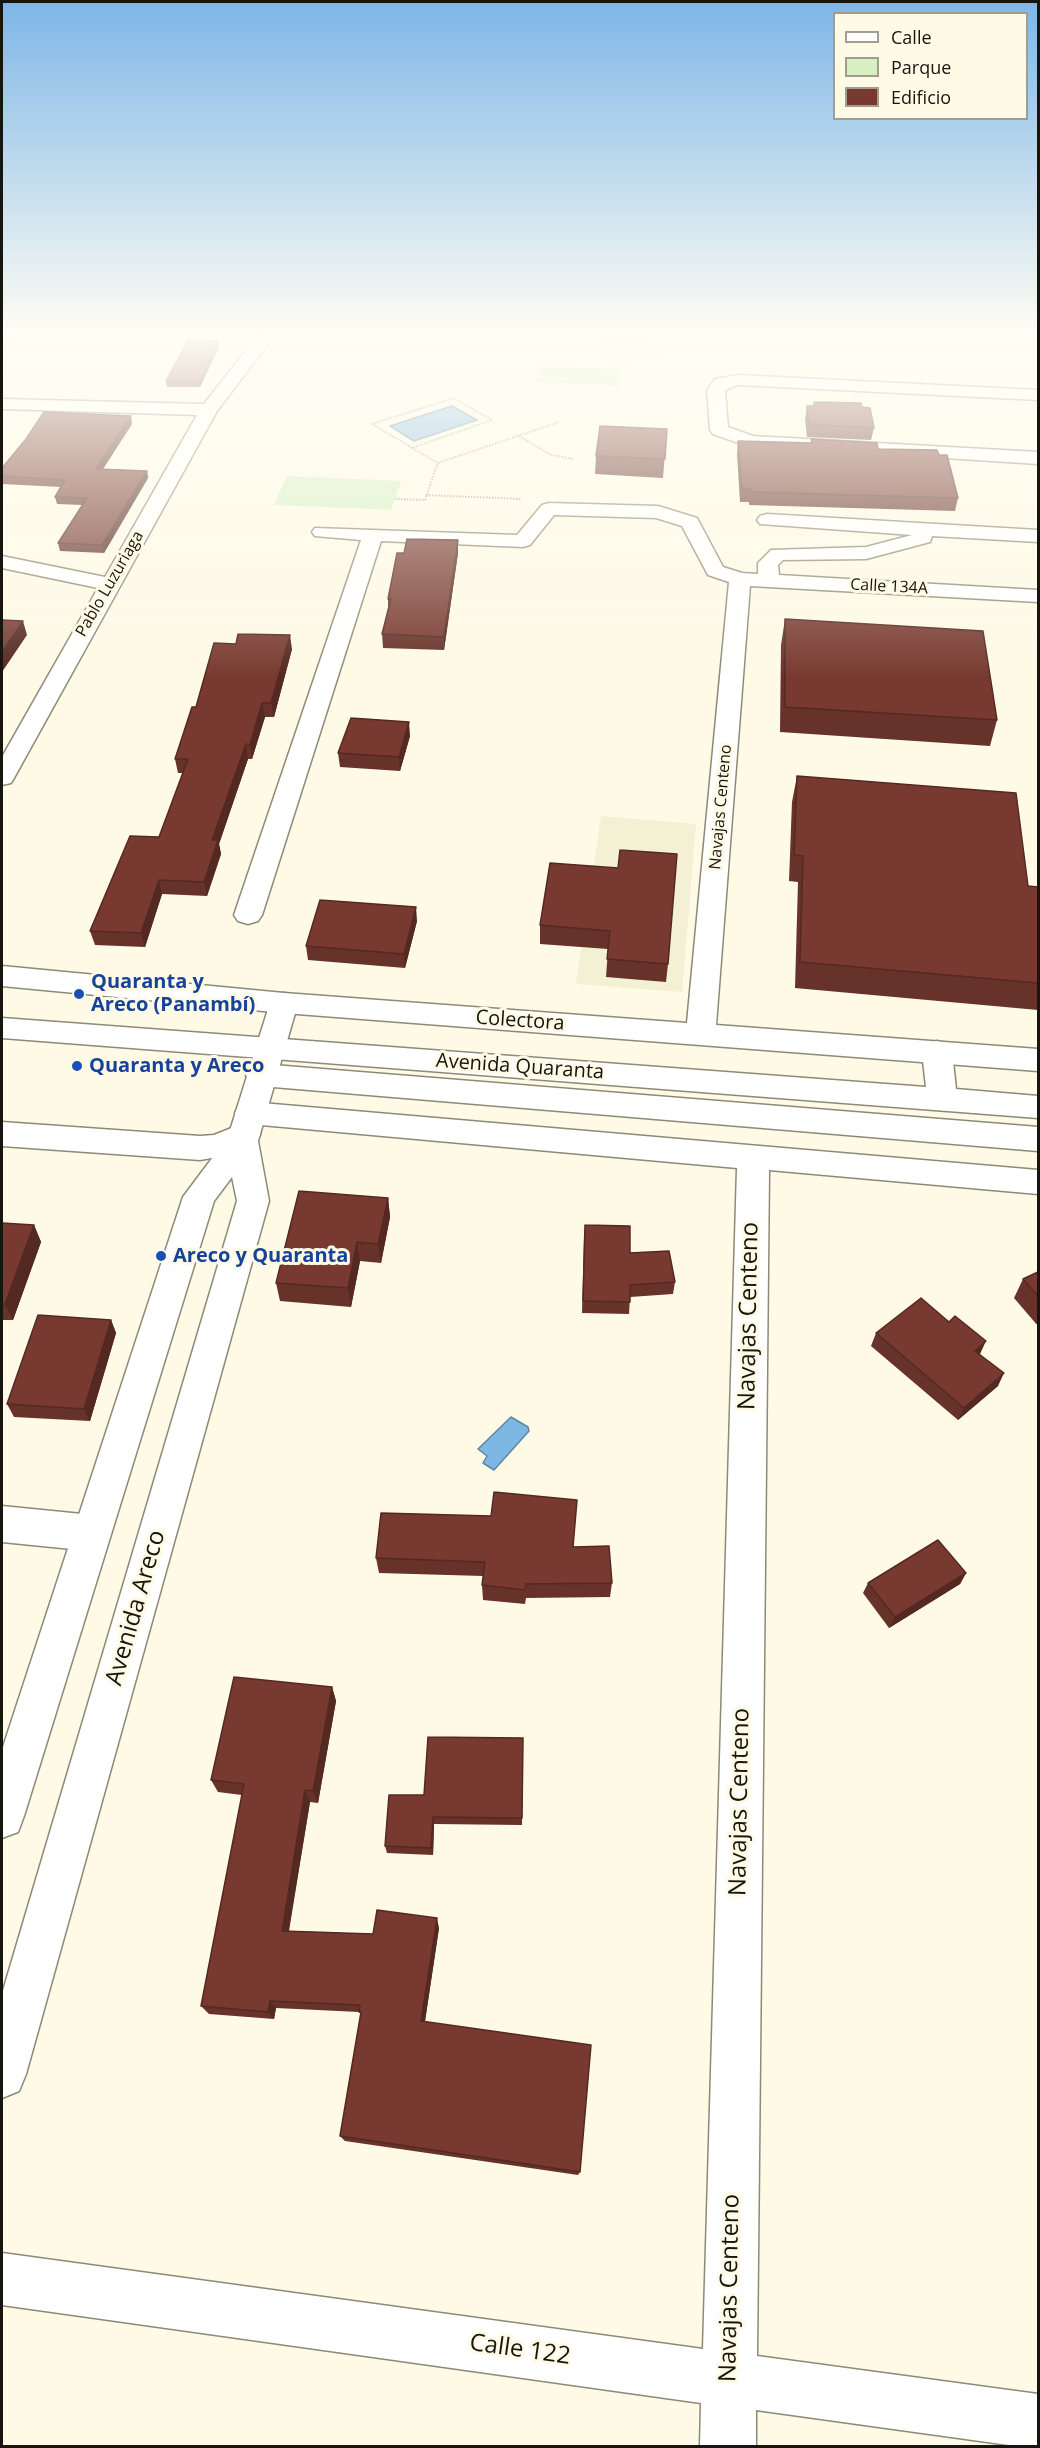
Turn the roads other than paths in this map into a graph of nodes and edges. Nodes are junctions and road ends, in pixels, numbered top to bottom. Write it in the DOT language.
graph roads {
  1 [pos="187,449"];
  2 [pos="883,449"];
  3 [pos="1038,459"];
  4 [pos="767,520"];
  5 [pos="322,532"];
  6 [pos="967,532"];
  7 [pos="373,535"];
  8 [pos="1038,537"];
  9 [pos="2,562"];
  10 [pos="740,579"];
  11 [pos="768,580"];
  12 [pos="110,584"];
  13 [pos="1038,596"];
  14 [pos="13,736"];
  15 [pos="2,778"];
  16 [pos="248,915"];
  17 [pos="2,976"];
  18 [pos="284,1003"];
  19 [pos="2,1028"];
  20 [pos="701,1035"];
  21 [pos="937,1052"];
  22 [pos="1038,1060"];
  23 [pos="266,1061"];
  24 [pos="942,1099"];
  25 [pos="1038,1107"];
  26 [pos="245,1130"];
  27 [pos="2,1134"];
  28 [pos="1038,1139"];
  29 [pos="753,1157"];
  30 [pos="1038,1182"];
  31 [pos="2,1524"];
  32 [pos="92,1533"];
  33 [pos="2,1816"];
  34 [pos="2,2074"];
  35 [pos="2,2279"];
  36 [pos="729,2379"];
  37 [pos="1038,2422"];
  38 [pos="728,2446"];
  1 -- 12 [label="main road, Pablo Luzuriaga"];
  2 -- 3 [label="main road"];
  4 -- 6 [label="main road"];
  5 -- 7 [label="main road"];
  6 -- 8 [label="main road"];
  6 -- 11 [label="main road"];
  7 -- 10 [label="main road"];
  7 -- 16 [label="main road"];
  9 -- 12 [label="main road"];
  10 -- 11 [label="main road, Calle 134A"];
  10 -- 20 [label="main road, Navajas Centeno"];
  11 -- 13 [label="main road, Calle 134A"];
  12 -- 14 [label="main road, Pablo Luzuriaga"];
  14 -- 15 [label="main road, Pablo Luzuriaga"];
  17 -- 18 [label="main road, Colectora"];
  18 -- 20 [label="main road, Colectora"];
  18 -- 23 [label="main road, Avenida Areco"];
  19 -- 23 [label="main road, Avenida Quaranta"];
  20 -- 21 [label="main road, Colectora"];
  21 -- 22 [label="main road, Colectora"];
  21 -- 24 [label="main road"];
  23 -- 24 [label="main road, Avenida Quaranta"];
  23 -- 26 [label="main road, Avenida Areco"];
  23 -- 28 [label="main road"];
  24 -- 25 [label="main road, Avenida Quaranta"];
  26 -- 27 [label="main road"];
  26 -- 29 [label="main road"];
  26 -- 32 [label="main road, Avenida Areco"];
  26 -- 34 [label="main road, Avenida Areco"];
  29 -- 30 [label="main road"];
  29 -- 36 [label="main road, Navajas Centeno"];
  31 -- 32 [label="main road"];
  32 -- 33 [label="main road, Avenida Areco"];
  35 -- 36 [label="main road, Calle 122"];
  36 -- 37 [label="main road, Calle 122"];
  36 -- 38 [label="main road, Navajas Centeno"];
}
